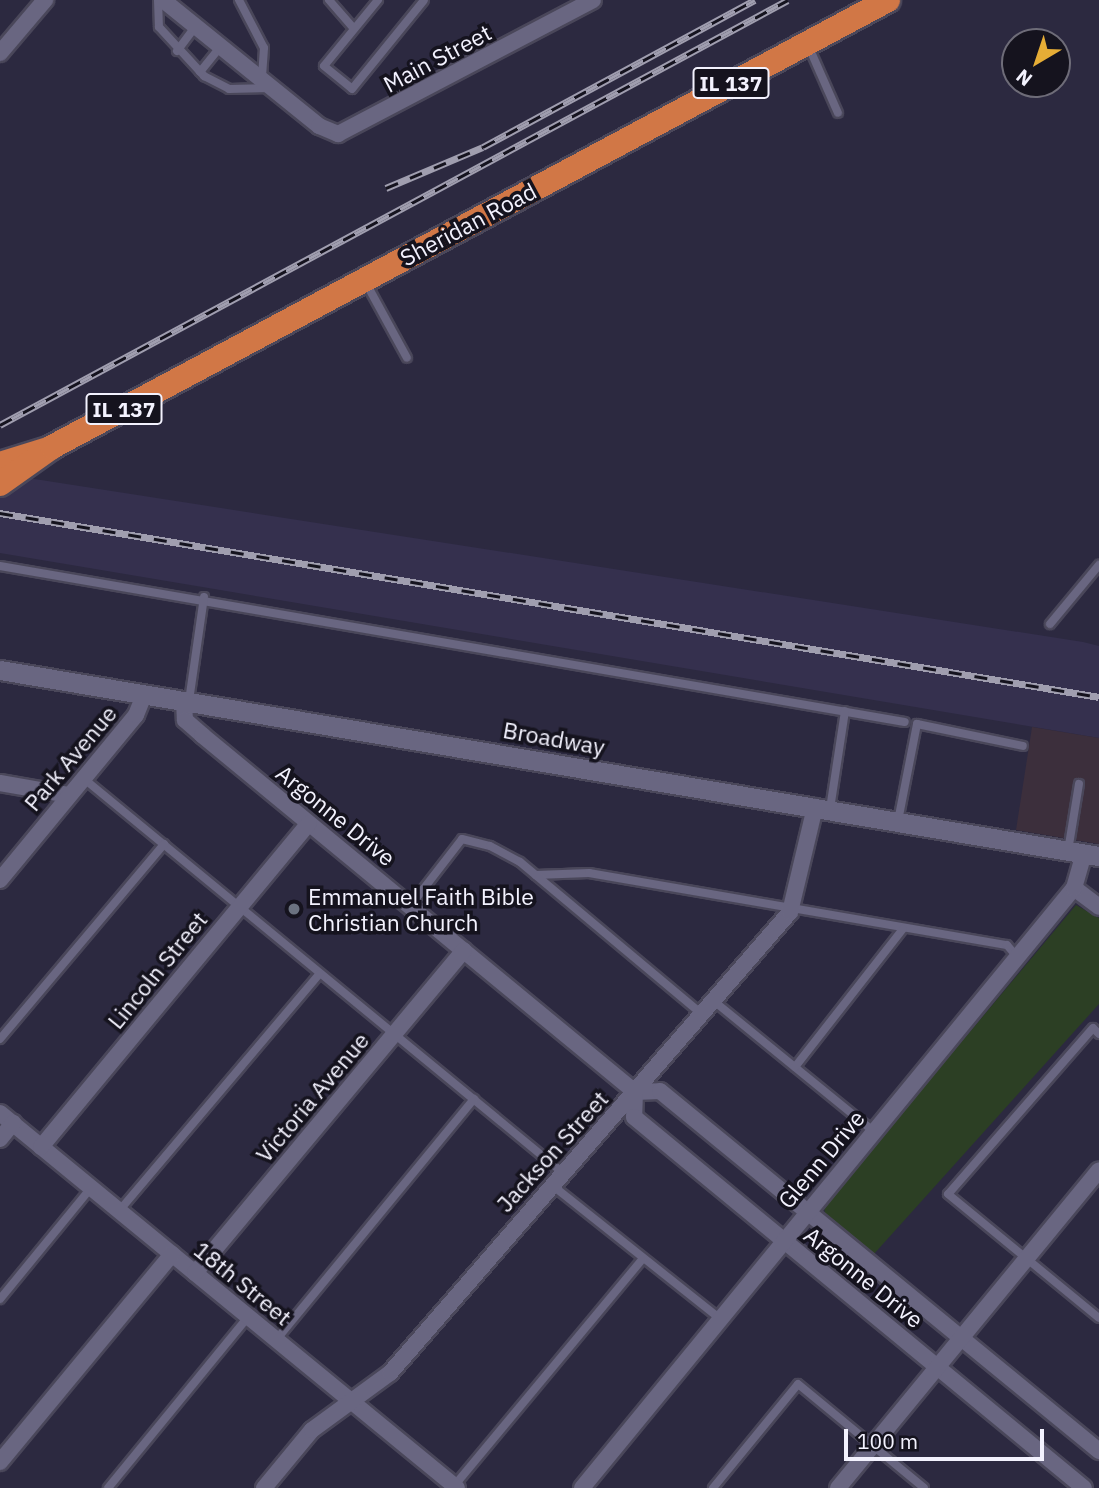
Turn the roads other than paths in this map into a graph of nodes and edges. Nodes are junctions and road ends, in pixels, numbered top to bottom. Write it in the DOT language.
graph roads {
  1 [pos="45,0"];
  2 [pos="161,0"];
  3 [pos="239,0"];
  4 [pos="329,0"];
  5 [pos="378,0"];
  6 [pos="424,0"];
  7 [pos="593,0"];
  8 [pos="890,1"];
  9 [pos="196,26"];
  10 [pos="354,29"];
  11 [pos="807,42"];
  12 [pos="221,46"];
  13 [pos="177,51"];
  14 [pos="0,53"];
  15 [pos="200,72"];
  16 [pos="267,84"];
  17 [pos="838,113"];
  18 [pos="365,280"];
  19 [pos="407,358"];
  20 [pos="52,447"];
  21 [pos="0,464"];
  22 [pos="0,484"];
  23 [pos="1099,565"];
  24 [pos="0,566"];
  25 [pos="204,597"];
  26 [pos="1050,624"];
  27 [pos="0,670"];
  28 [pos="144,695"];
  29 [pos="186,702"];
  30 [pos="845,711"];
  31 [pos="905,722"];
  32 [pos="1023,746"];
  33 [pos="83,777"];
  34 [pos="0,783"];
  35 [pos="1079,784"];
  36 [pos="68,795"];
  37 [pos="822,808"];
  38 [pos="898,821"];
  39 [pos="309,823"];
  40 [pos="163,844"];
  41 [pos="1084,853"];
  42 [pos="536,875"];
  43 [pos="0,880"];
  44 [pos="1074,888"];
  45 [pos="411,905"];
  46 [pos="239,906"];
  47 [pos="1099,907"];
  48 [pos="790,912"];
  49 [pos="903,929"];
  50 [pos="464,950"];
  51 [pos="1017,957"];
  52 [pos="319,974"];
  53 [pos="715,1002"];
  54 [pos="704,1016"];
  55 [pos="394,1034"];
  56 [pos="1099,1034"];
  57 [pos="0,1039"];
  58 [pos="795,1067"];
  59 [pos="635,1092"];
  60 [pos="474,1099"];
  61 [pos="6,1118"];
  62 [pos="873,1131"];
  63 [pos="0,1139"];
  64 [pos="41,1147"];
  65 [pos="1099,1170"];
  66 [pos="556,1178"];
  67 [pos="91,1188"];
  68 [pos="119,1211"];
  69 [pos="807,1211"];
  70 [pos="783,1240"];
  71 [pos="172,1254"];
  72 [pos="643,1258"];
  73 [pos="1027,1258"];
  74 [pos="195,1273"];
  75 [pos="0,1298"];
  76 [pos="248,1316"];
  77 [pos="719,1318"];
  78 [pos="1099,1318"];
  79 [pos="961,1338"];
  80 [pos="276,1340"];
  81 [pos="937,1367"];
  82 [pos="353,1403"];
  83 [pos="872,1446"];
  84 [pos="1099,1451"];
  85 [pos="0,1462"];
  86 [pos="1099,1483"];
  87 [pos="455,1487"];
  88 [pos="108,1488"];
  89 [pos="264,1488"];
  90 [pos="582,1488"];
  91 [pos="713,1488"];
  92 [pos="838,1488"];
  93 [pos="924,1488"];
  94 [pos="1084,1488"];
  95 [pos="1095,1488"];
  1 -- 14 [label="street"];
  2 -- 9 [label="street"];
  2 -- 13 [label="lane"];
  3 -- 16 [label="lane"];
  4 -- 10 [label="lane"];
  5 -- 10 [label="lane"];
  6 -- 10 [label="lane"];
  7 -- 16 [label="street, Main Street"];
  8 -- 11 [label="highway, Sheridan Road / IL 137"];
  9 -- 12 [label="street"];
  9 -- 13 [label="lane"];
  11 -- 17 [label="lane"];
  11 -- 18 [label="highway, Sheridan Road / IL 137"];
  12 -- 15 [label="lane"];
  12 -- 16 [label="street"];
  13 -- 15 [label="lane"];
  15 -- 16 [label="lane"];
  18 -- 19 [label="lane"];
  18 -- 20 [label="highway, Sheridan Road / IL 137"];
  20 -- 21 [label="highway, Sheridan Road / IL 137"];
  20 -- 22 [label="highway, Sheridan Road / IL 137"];
  23 -- 26 [label="lane"];
  24 -- 25 [label="lane"];
  25 -- 29 [label="lane"];
  25 -- 30 [label="lane"];
  27 -- 28 [label="street, Broadway"];
  28 -- 29 [label="street, Broadway"];
  28 -- 33 [label="street, Park Avenue"];
  29 -- 37 [label="street, Broadway"];
  29 -- 39 [label="street, Argonne Drive"];
  30 -- 31 [label="lane"];
  30 -- 37 [label="lane"];
  32 -- 38 [label="lane"];
  33 -- 36 [label="street, Park Avenue"];
  33 -- 40 [label="lane"];
  34 -- 36 [label="street"];
  35 -- 41 [label="lane"];
  36 -- 43 [label="street, Park Avenue"];
  37 -- 38 [label="street, Broadway"];
  37 -- 48 [label="street, Jackson Street"];
  38 -- 41 [label="street, Broadway"];
  39 -- 45 [label="street, Argonne Drive"];
  39 -- 46 [label="street, Lincoln Street"];
  40 -- 46 [label="lane"];
  40 -- 57 [label="lane"];
  41 -- 44 [label="street, Glenn Drive"];
  42 -- 45 [label="lane"];
  42 -- 48 [label="lane"];
  42 -- 54 [label="lane"];
  44 -- 47 [label="street"];
  44 -- 51 [label="street, Glenn Drive"];
  45 -- 50 [label="street, Argonne Drive"];
  46 -- 52 [label="lane"];
  46 -- 64 [label="street, Lincoln Street"];
  48 -- 49 [label="lane"];
  48 -- 53 [label="street, Jackson Street"];
  49 -- 51 [label="lane"];
  49 -- 58 [label="lane"];
  50 -- 55 [label="street, Victoria Avenue"];
  50 -- 59 [label="street, Argonne Drive"];
  51 -- 62 [label="street, Glenn Drive"];
  52 -- 55 [label="lane"];
  52 -- 68 [label="lane"];
  53 -- 54 [label="street, Jackson Street"];
  53 -- 58 [label="lane"];
  54 -- 59 [label="street, Jackson Street"];
  55 -- 60 [label="lane"];
  55 -- 74 [label="street, Victoria Avenue"];
  56 -- 73 [label="lane"];
  58 -- 62 [label="lane"];
  59 -- 66 [label="street, Jackson Street"];
  59 -- 69 [label="street, Argonne Drive"];
  59 -- 70 [label="street, Argonne Drive"];
  60 -- 66 [label="lane"];
  60 -- 80 [label="lane"];
  61 -- 63 [label="street"];
  61 -- 64 [label="street, 18th Street"];
  62 -- 69 [label="street, Glenn Drive"];
  64 -- 67 [label="street, 18th Street"];
  65 -- 73 [label="street"];
  66 -- 72 [label="lane"];
  66 -- 82 [label="street, Jackson Street"];
  67 -- 68 [label="street, 18th Street"];
  67 -- 75 [label="lane"];
  68 -- 71 [label="street, 18th Street"];
  69 -- 70 [label="street, Glenn Drive"];
  69 -- 79 [label="street, Argonne Drive"];
  70 -- 77 [label="street, Glenn Drive"];
  70 -- 81 [label="street, Argonne Drive"];
  71 -- 74 [label="street, 18th Street"];
  71 -- 85 [label="street"];
  72 -- 77 [label="lane"];
  72 -- 87 [label="lane"];
  73 -- 78 [label="lane"];
  73 -- 79 [label="street"];
  74 -- 76 [label="street, 18th Street"];
  76 -- 80 [label="street, 18th Street"];
  76 -- 88 [label="lane"];
  77 -- 90 [label="street, Glenn Drive"];
  79 -- 81 [label="street"];
  79 -- 84 [label="street, Argonne Drive"];
  80 -- 82 [label="street, 18th Street"];
  81 -- 83 [label="street"];
  81 -- 94 [label="street, Argonne Drive"];
  82 -- 87 [label="street, 18th Street"];
  82 -- 89 [label="street, Jackson Street"];
  83 -- 91 [label="lane"];
  83 -- 92 [label="street"];
  83 -- 93 [label="lane"];
  86 -- 95 [label="street"];
}
